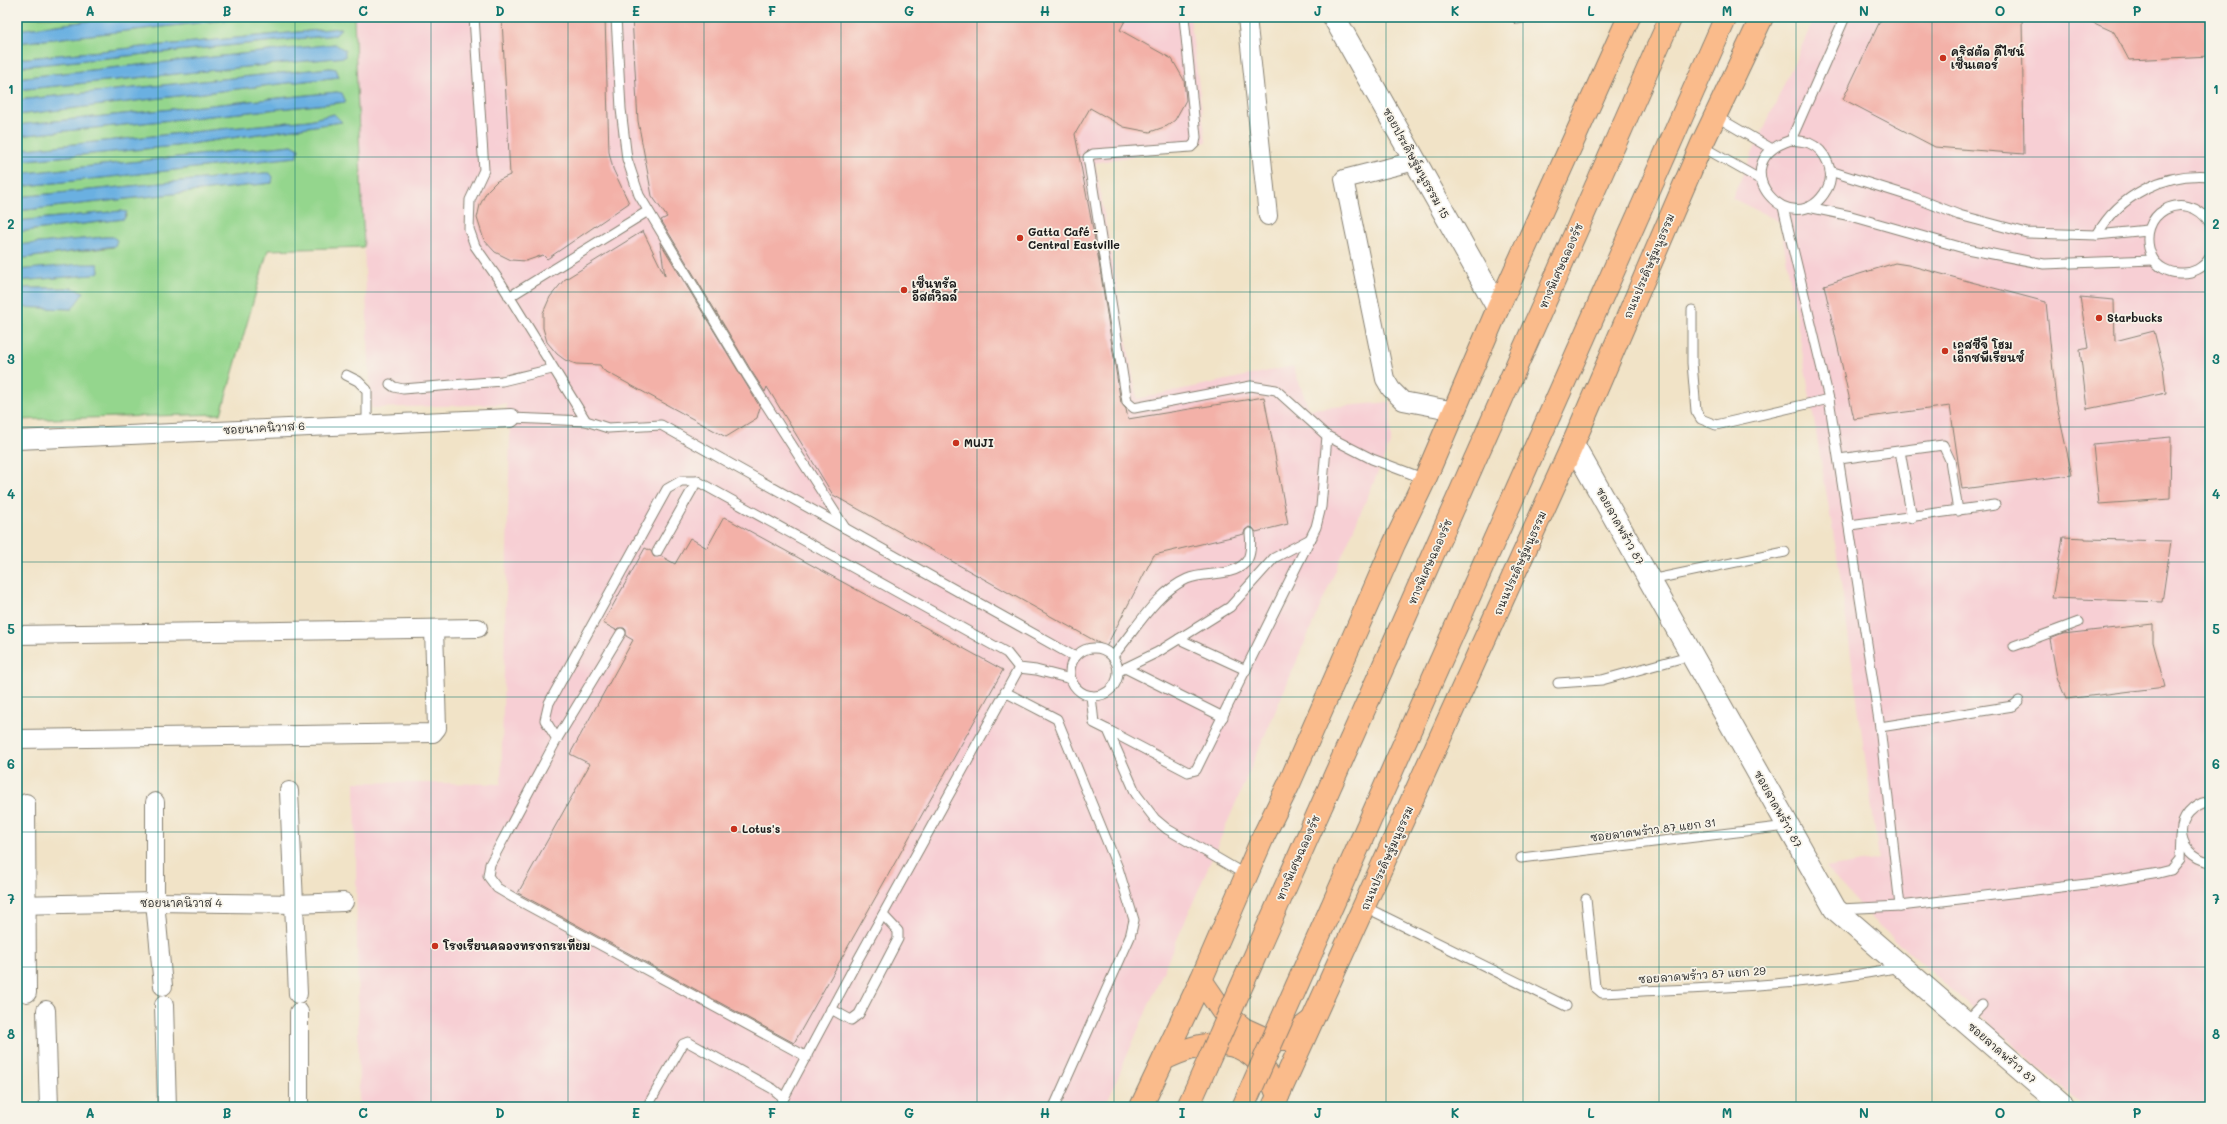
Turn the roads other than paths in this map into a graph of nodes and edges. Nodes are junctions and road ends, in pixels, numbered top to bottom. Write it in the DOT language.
graph roads {
  1 [pos="474,17"];
  2 [pos="616,17"];
  3 [pos="1184,17"];
  4 [pos="1247,17"];
  5 [pos="1334,17"];
  6 [pos="1527,17"];
  7 [pos="1629,17"];
  8 [pos="1672,17"];
  9 [pos="1726,17"];
  10 [pos="1762,17"];
  11 [pos="1845,17"];
  12 [pos="1518,19"];
  13 [pos="1717,117"];
  14 [pos="1791,140"];
  15 [pos="1701,146"];
  16 [pos="1772,149"];
  17 [pos="1415,161"];
  18 [pos="1830,171"];
  19 [pos="2210,176"];
  20 [pos="1761,180"];
  21 [pos="1783,207"];
  22 [pos="1808,207"];
  23 [pos="648,211"];
  24 [pos="1268,216"];
  25 [pos="2209,219"];
  26 [pos="2148,230"];
  27 [pos="2097,235"];
  28 [pos="2154,260"];
  29 [pos="2209,262"];
  30 [pos="509,296"];
  31 [pos="1498,308"];
  32 [pos="1692,310"];
  33 [pos="552,369"];
  34 [pos="346,375"];
  35 [pos="390,384"];
  36 [pos="1829,398"];
  37 [pos="1454,411"];
  38 [pos="512,418"];
  39 [pos="586,421"];
  40 [pos="367,423"];
  41 [pos="1327,436"];
  42 [pos="17,440"];
  43 [pos="1573,444"];
  44 [pos="1900,450"];
  45 [pos="1839,459"];
  46 [pos="1425,479"];
  47 [pos="697,481"];
  48 [pos="1995,505"];
  49 [pos="1958,511"];
  50 [pos="1912,518"];
  51 [pos="1850,525"];
  52 [pos="846,529"];
  53 [pos="1250,533"];
  54 [pos="1312,538"];
  55 [pos="657,552"];
  56 [pos="1785,552"];
  57 [pos="1650,580"];
  58 [pos="2079,622"];
  59 [pos="478,628"];
  60 [pos="434,629"];
  61 [pos="621,633"];
  62 [pos="17,635"];
  63 [pos="1179,639"];
  64 [pos="2014,646"];
  65 [pos="1692,655"];
  66 [pos="1113,656"];
  67 [pos="1075,657"];
  68 [pos="1019,668"];
  69 [pos="1122,669"];
  70 [pos="1246,670"];
  71 [pos="1071,679"];
  72 [pos="1558,683"];
  73 [pos="1005,692"];
  74 [pos="1091,696"];
  75 [pos="2019,701"];
  76 [pos="1223,717"];
  77 [pos="1880,727"];
  78 [pos="1108,730"];
  79 [pos="17,739"];
  80 [pos="558,739"];
  81 [pos="289,791"];
  82 [pos="2210,801"];
  83 [pos="155,802"];
  84 [pos="26,803"];
  85 [pos="1787,826"];
  86 [pos="2181,836"];
  87 [pos="1521,858"];
  88 [pos="2210,862"];
  89 [pos="1246,875"];
  90 [pos="1586,898"];
  91 [pos="155,902"];
  92 [pos="344,902"];
  93 [pos="295,904"];
  94 [pos="22,905"];
  95 [pos="1900,906"];
  96 [pos="1365,907"];
  97 [pos="1835,909"];
  98 [pos="884,915"];
  99 [pos="1901,967"];
  100 [pos="1201,980"];
  101 [pos="163,986"];
  102 [pos="27,993"];
  103 [pos="298,994"];
  104 [pos="164,1005"];
  105 [pos="1566,1006"];
  106 [pos="1982,1006"];
  107 [pos="831,1009"];
  108 [pos="46,1010"];
  109 [pos="299,1012"];
  110 [pos="1313,1019"];
  111 [pos="1966,1022"];
  112 [pos="807,1057"];
  113 [pos="1164,1059"];
  114 [pos="784,1098"];
  115 [pos="1276,1101"];
  116 [pos="49,1107"];
  117 [pos="167,1107"];
  118 [pos="299,1107"];
  119 [pos="647,1107"];
  120 [pos="779,1107"];
  121 [pos="1054,1107"];
  122 [pos="1141,1107"];
  123 [pos="1188,1107"];
  124 [pos="1243,1107"];
  125 [pos="2064,1107"];
  1 -- 30 [label="lane"];
  2 -- 23 [label="lane"];
  3 -- 41 [label="lane"];
  4 -- 24 [label="street"];
  5 -- 17 [label="street, ซอยประดิษฐ์มนูธรรม 15"];
  6 -- 12 [label="lane"];
  7 -- 31 [label="main road"];
  8 -- 123 [label="main road, ทางพิเศษฉลองรัช, bridge"];
  9 -- 124 [label="main road, bridge"];
  10 -- 13 [label="main road, ถนนประดิษฐ์มนูธรรม"];
  11 -- 14 [label="lane"];
  13 -- 15 [label="main road, ถนนประดิษฐ์มนูธรรม"];
  13 -- 16 [label="lane"];
  14 -- 16 [label="lane"];
  14 -- 18 [label="lane"];
  15 -- 20 [label="lane"];
  15 -- 43 [label="main road, ถนนประดิษฐ์มนูธรรม"];
  16 -- 20 [label="lane"];
  17 -- 31 [label="street, ซอยประดิษฐ์มนูธรรม 15"];
  17 -- 37 [label="street"];
  18 -- 22 [label="lane"];
  18 -- 27 [label="lane"];
  19 -- 27 [label="lane"];
  20 -- 21 [label="lane"];
  21 -- 22 [label="lane"];
  21 -- 36 [label="lane"];
  22 -- 28 [label="lane"];
  23 -- 30 [label="lane"];
  23 -- 52 [label="lane"];
  25 -- 26 [label="lane"];
  26 -- 27 [label="lane"];
  26 -- 28 [label="lane"];
  28 -- 29 [label="lane"];
  30 -- 33 [label="lane"];
  31 -- 37 [label="main road"];
  32 -- 36 [label="lane"];
  33 -- 35 [label="lane"];
  33 -- 39 [label="lane"];
  34 -- 40 [label="lane"];
  36 -- 45 [label="lane"];
  37 -- 46 [label="main road"];
  38 -- 39 [label="lane"];
  38 -- 40 [label="street, ซอยนาคนิวาส 6"];
  39 -- 52 [label="lane"];
  40 -- 42 [label="street, ซอยนาคนิวาส 6"];
  41 -- 46 [label="lane"];
  41 -- 54 [label="lane"];
  43 -- 57 [label="street, ซอยลาดพร้าว 87"];
  43 -- 96 [label="main road, ถนนประดิษฐ์มนูธรรม"];
  44 -- 45 [label="lane"];
  44 -- 49 [label="lane"];
  44 -- 50 [label="lane"];
  45 -- 51 [label="lane"];
  46 -- 89 [label="main road"];
  47 -- 55 [label="lane"];
  47 -- 68 [label="lane"];
  47 -- 80 [label="lane"];
  48 -- 49 [label="lane"];
  49 -- 50 [label="lane"];
  50 -- 51 [label="lane"];
  51 -- 77 [label="lane"];
  52 -- 67 [label="lane"];
  53 -- 66 [label="lane"];
  54 -- 63 [label="lane"];
  54 -- 70 [label="lane"];
  56 -- 57 [label="lane"];
  57 -- 65 [label="street, ซอยลาดพร้าว 87"];
  58 -- 64 [label="lane"];
  59 -- 60 [label="street"];
  60 -- 62 [label="street"];
  60 -- 79 [label="street"];
  61 -- 80 [label="lane"];
  63 -- 69 [label="lane"];
  63 -- 70 [label="lane"];
  65 -- 72 [label="lane"];
  65 -- 85 [label="street, ซอยลาดพร้าว 87"];
  66 -- 67 [label="lane"];
  66 -- 69 [label="lane"];
  67 -- 71 [label="lane"];
  68 -- 71 [label="lane"];
  68 -- 73 [label="lane"];
  69 -- 74 [label="lane"];
  69 -- 76 [label="lane"];
  70 -- 76 [label="lane"];
  71 -- 74 [label="lane"];
  73 -- 98 [label="lane"];
  73 -- 121 [label="lane"];
  74 -- 78 [label="lane"];
  75 -- 77 [label="lane"];
  76 -- 78 [label="lane"];
  77 -- 95 [label="lane"];
  78 -- 89 [label="lane"];
  80 -- 112 [label="lane"];
  81 -- 93 [label="street"];
  82 -- 86 [label="lane"];
  83 -- 91 [label="street"];
  84 -- 94 [label="street"];
  85 -- 87 [label="lane, ซอยลาดพร้าว 87 แยก 31"];
  85 -- 97 [label="street, ซอยลาดพร้าว 87"];
  86 -- 88 [label="lane"];
  86 -- 95 [label="lane"];
  89 -- 100 [label="main road"];
  90 -- 99 [label="lane, ซอยลาดพร้าว 87 แยก 29"];
  91 -- 93 [label="street, ซอยนาคนิวาส 4"];
  91 -- 94 [label="street, ซอยนาคนิวาส 4"];
  91 -- 101 [label="street"];
  92 -- 93 [label="street, ซอยนาคนิวาส 4"];
  93 -- 103 [label="street"];
  94 -- 102 [label="street"];
  95 -- 97 [label="lane"];
  96 -- 105 [label="lane"];
  96 -- 110 [label="main road, ถนนประดิษฐ์มนูธรรม"];
  97 -- 99 [label="street, ซอยลาดพร้าว 87"];
  98 -- 107 [label="lane"];
  98 -- 107 [label="lane"];
  99 -- 111 [label="street, ซอยลาดพร้าว 87"];
  100 -- 110 [label="main road"];
  100 -- 113 [label="main road"];
  104 -- 117 [label="street"];
  106 -- 111 [label="lane"];
  107 -- 112 [label="lane"];
  108 -- 116 [label="street"];
  109 -- 118 [label="street"];
  110 -- 115 [label="main road, ถนนประดิษฐ์มนูธรรม"];
  111 -- 125 [label="street, ซอยลาดพร้าว 87"];
  112 -- 114 [label="lane"];
  113 -- 115 [label="main road"];
  113 -- 122 [label="main road"];
  114 -- 119 [label="lane"];
  114 -- 120 [label="lane"];
}
